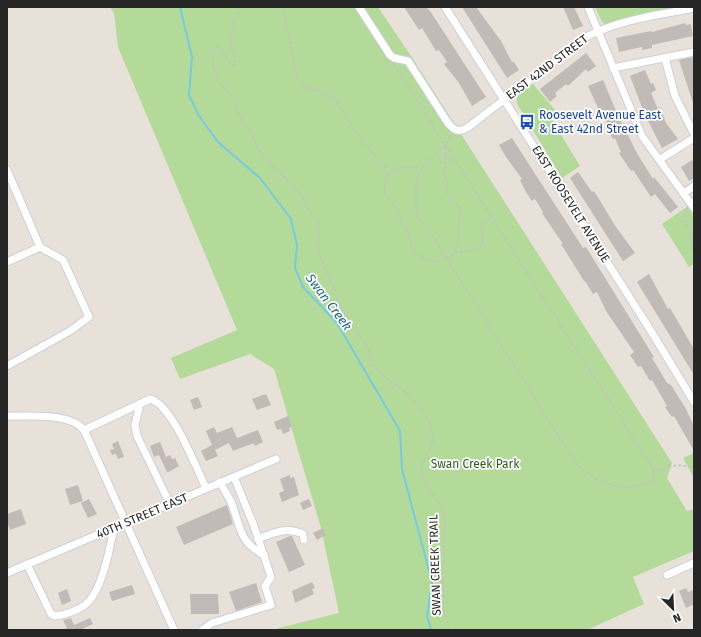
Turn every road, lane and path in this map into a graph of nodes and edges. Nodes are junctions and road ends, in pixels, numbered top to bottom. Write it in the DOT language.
graph roads {
  1 [pos="238,7"];
  2 [pos="282,7"];
  3 [pos="359,7"];
  4 [pos="445,7"];
  5 [pos="588,7"];
  6 [pos="694,8"];
  7 [pos="598,31"];
  8 [pos="694,52"];
  9 [pos="390,55"];
  10 [pos="665,58"];
  11 [pos="613,68"];
  12 [pos="504,99"];
  13 [pos="454,130"];
  14 [pos="694,134"];
  15 [pos="694,138"];
  16 [pos="446,144"];
  17 [pos="445,156"];
  18 [pos="658,160"];
  19 [pos="441,163"];
  20 [pos="449,164"];
  21 [pos="423,168"];
  22 [pos="7,170"];
  23 [pos="387,176"];
  24 [pos="694,186"];
  25 [pos="684,193"];
  26 [pos="694,208"];
  27 [pos="493,216"];
  28 [pos="40,247"];
  29 [pos="455,252"];
  30 [pos="694,252"];
  31 [pos="447,258"];
  32 [pos="7,262"];
  33 [pos="7,366"];
  34 [pos="694,402"];
  35 [pos="140,404"];
  36 [pos="7,416"];
  37 [pos="84,430"];
  38 [pos="276,459"];
  39 [pos="694,467"];
  40 [pos="654,471"];
  41 [pos="234,477"];
  42 [pos="220,482"];
  43 [pos="206,488"];
  44 [pos="170,504"];
  45 [pos="126,522"];
  46 [pos="114,527"];
  47 [pos="258,539"];
  48 [pos="304,540"];
  49 [pos="264,554"];
  50 [pos="694,563"];
  51 [pos="27,564"];
  52 [pos="7,573"];
  53 [pos="667,575"];
  54 [pos="174,630"];
  55 [pos="202,630"];
  56 [pos="449,630"];
  1 -- 56 [label="path, SWAN CREEK TRAIL"];
  2 -- 23 [label="path"];
  3 -- 9 [label="street"];
  4 -- 12 [label="street, EAST ROOSEVELT AVENUE"];
  5 -- 7 [label="street"];
  6 -- 7 [label="street, EAST 42ND STREET"];
  7 -- 11 [label="street"];
  7 -- 12 [label="street, EAST 42ND STREET"];
  8 -- 10 [label="street"];
  9 -- 13 [label="street"];
  9 -- 16 [label="path"];
  10 -- 11 [label="street"];
  10 -- 14 [label="street"];
  11 -- 18 [label="street"];
  12 -- 13 [label="street, EAST 42ND STREET"];
  12 -- 34 [label="street, EAST ROOSEVELT AVENUE"];
  13 -- 16 [label="path"];
  15 -- 18 [label="street"];
  16 -- 17 [label="path"];
  16 -- 21 [label="path"];
  16 -- 27 [label="path"];
  17 -- 19 [label="path"];
  17 -- 20 [label="path"];
  17 -- 29 [label="path"];
  18 -- 25 [label="street"];
  21 -- 23 [label="path"];
  21 -- 31 [label="path"];
  22 -- 28 [label="street"];
  23 -- 31 [label="path"];
  24 -- 25 [label="street"];
  25 -- 26 [label="street"];
  26 -- 30 [label="path"];
  27 -- 29 [label="path"];
  27 -- 40 [label="path"];
  28 -- 32 [label="street"];
  28 -- 33 [label="street"];
  29 -- 31 [label="path"];
  31 -- 40 [label="path"];
  35 -- 37 [label="street"];
  35 -- 43 [label="street"];
  35 -- 44 [label="street"];
  36 -- 37 [label="street"];
  37 -- 45 [label="street"];
  38 -- 41 [label="street, 40TH STREET EAST"];
  39 -- 40 [label="path"];
  41 -- 42 [label="street, 40TH STREET EAST"];
  41 -- 47 [label="street"];
  42 -- 43 [label="street, 40TH STREET EAST"];
  42 -- 49 [label="street"];
  43 -- 44 [label="street, 40TH STREET EAST"];
  44 -- 45 [label="street, 40TH STREET EAST"];
  45 -- 46 [label="street, 40TH STREET EAST"];
  45 -- 54 [label="street"];
  46 -- 51 [label="street, 40TH STREET EAST"];
  46 -- 51 [label="street"];
  47 -- 48 [label="street"];
  47 -- 49 [label="street"];
  49 -- 55 [label="street"];
  50 -- 53 [label="street"];
  51 -- 52 [label="street, 40TH STREET EAST"];
}
